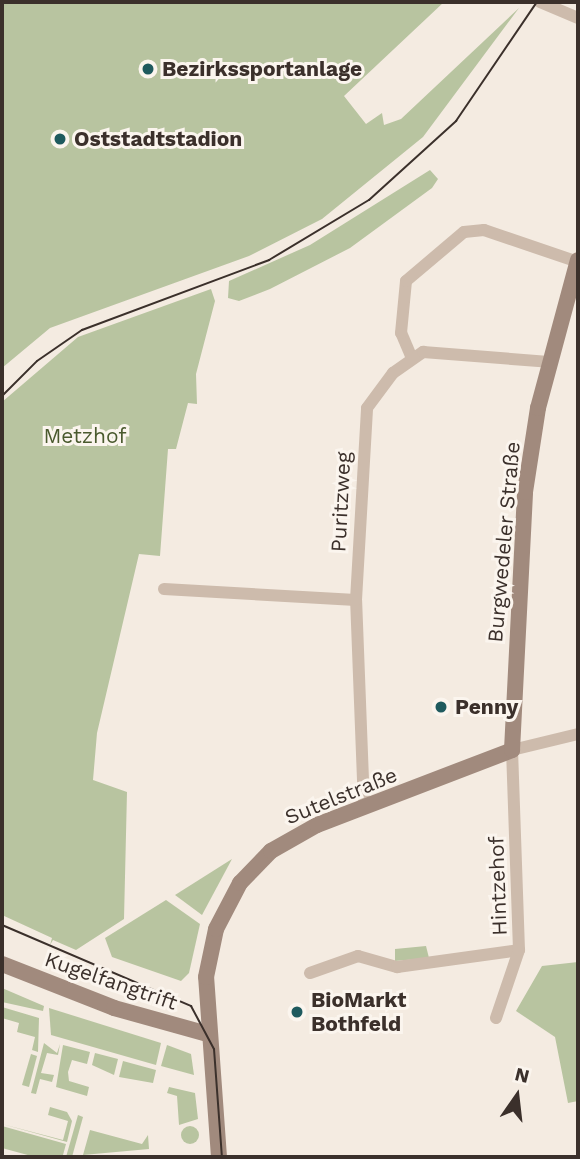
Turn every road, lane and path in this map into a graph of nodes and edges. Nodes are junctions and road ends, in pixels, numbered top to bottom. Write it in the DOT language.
graph roads {
  1 [pos="540,2"];
  2 [pos="578,18"];
  3 [pos="578,261"];
  4 [pos="411,356"];
  5 [pos="549,362"];
  6 [pos="164,589"];
  7 [pos="356,600"];
  8 [pos="578,734"];
  9 [pos="512,750"];
  10 [pos="364,806"];
  11 [pos="519,950"];
  12 [pos="2,964"];
  13 [pos="310,973"];
  14 [pos="496,1018"];
  15 [pos="208,1034"];
  16 [pos="219,1157"];
  1 -- 2 [label="street"];
  3 -- 4 [label="street"];
  3 -- 5 [label="main road, Burgwedeler Straße"];
  4 -- 5 [label="street"];
  4 -- 7 [label="street, Puritzweg"];
  5 -- 9 [label="main road, Burgwedeler Straße"];
  6 -- 7 [label="street"];
  7 -- 10 [label="street, Puritzweg"];
  8 -- 9 [label="street, Sutelstraße"];
  9 -- 10 [label="main road, Sutelstraße"];
  9 -- 11 [label="street, Hintzehof"];
  10 -- 15 [label="main road, Sutelstraße"];
  11 -- 13 [label="street"];
  11 -- 14 [label="street, Hintzehof"];
  12 -- 15 [label="main road, Kugelfangtrift"];
  15 -- 16 [label="main road, Sutelstraße"];
}
